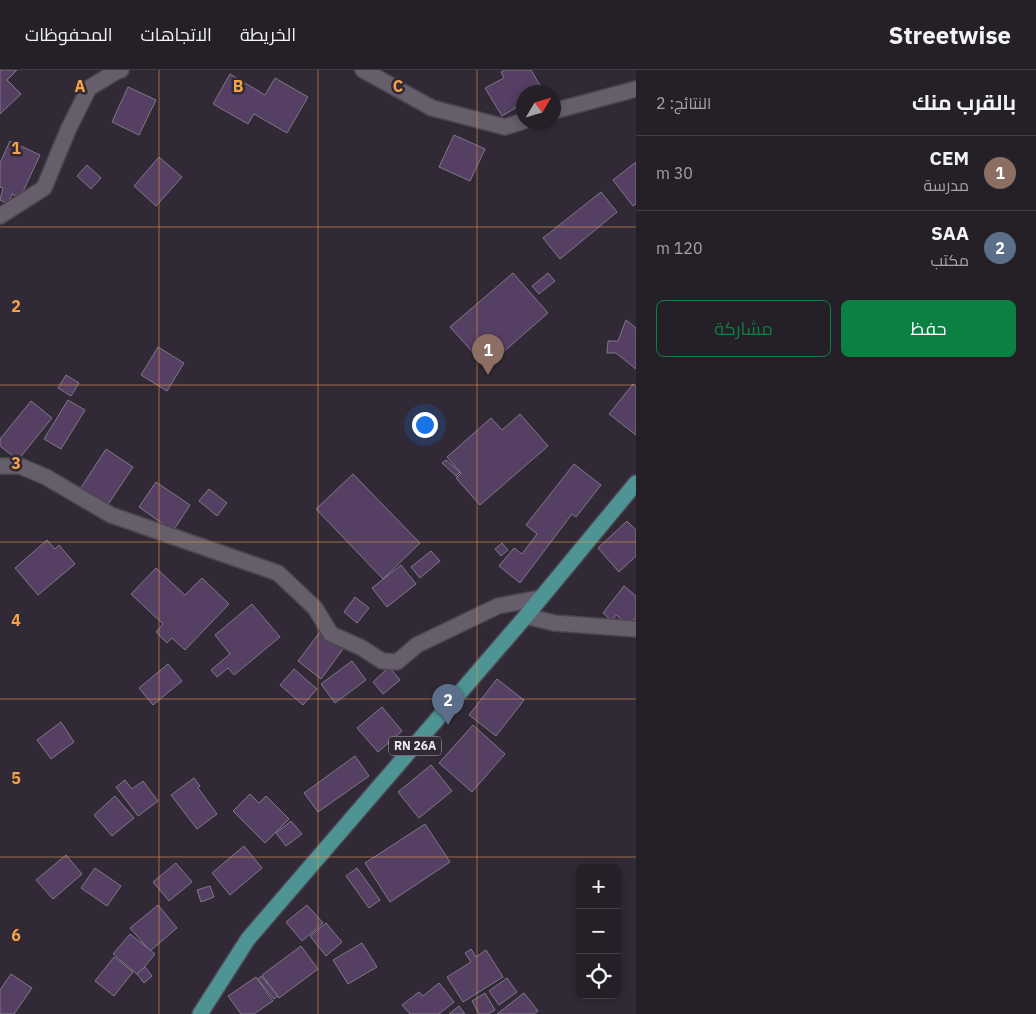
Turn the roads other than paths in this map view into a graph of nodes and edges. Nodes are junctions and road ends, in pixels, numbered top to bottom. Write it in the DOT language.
graph roads {
  1 [pos="121,70"];
  2 [pos="363,70"];
  3 [pos="636,89"];
  4 [pos="561,109"];
  5 [pos="516,124"];
  6 [pos="0,216"];
  7 [pos="0,466"];
  8 [pos="636,483"];
  9 [pos="540,598"];
  10 [pos="526,616"];
  11 [pos="636,629"];
  12 [pos="200,1014"];
  1 -- 6 [label="street"];
  2 -- 5 [label="street"];
  3 -- 4 [label="street"];
  7 -- 9 [label="street"];
  8 -- 9 [label="main road, RN 26A"];
  9 -- 10 [label="main road, RN 26A"];
  10 -- 11 [label="street"];
  10 -- 12 [label="main road, RN 26A"];
}
